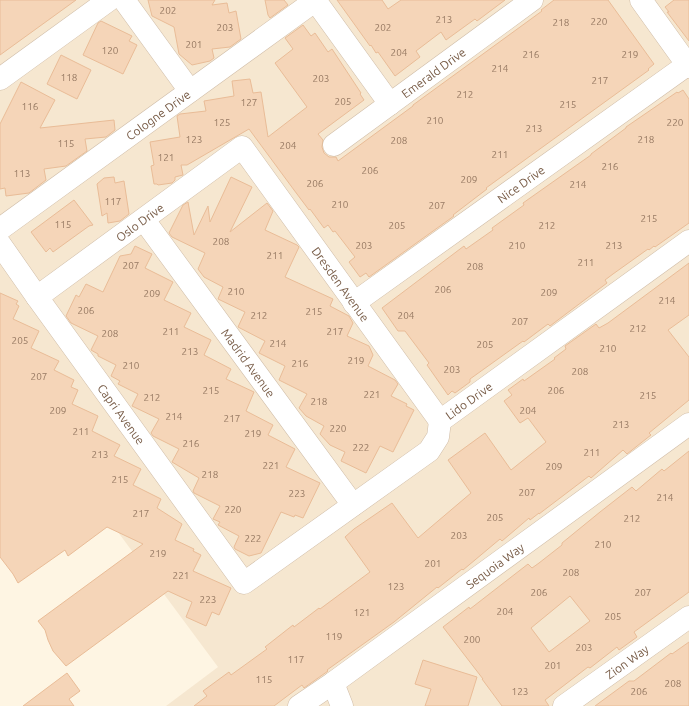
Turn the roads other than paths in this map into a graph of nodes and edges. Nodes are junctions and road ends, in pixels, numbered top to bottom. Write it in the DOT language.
graph roads {
  1 [pos="109,0"];
  2 [pos="124,0"];
  3 [pos="316,0"];
  4 [pos="532,0"];
  5 [pos="641,0"];
  6 [pos="688,66"];
  7 [pos="0,79"];
  8 [pos="190,91"];
  9 [pos="390,104"];
  10 [pos="334,145"];
  11 [pos="242,147"];
  12 [pos="144,220"];
  13 [pos="0,229"];
  14 [pos="689,241"];
  15 [pos="0,244"];
  16 [pos="37,297"];
  17 [pos="354,303"];
  18 [pos="440,421"];
  19 [pos="689,424"];
  20 [pos="353,505"];
  21 [pos="244,583"];
  22 [pos="689,617"];
  23 [pos="333,683"];
  24 [pos="299,706"];
  25 [pos="342,706"];
  26 [pos="564,706"];
  1 -- 7 [label="street"];
  2 -- 8 [label="street"];
  3 -- 8 [label="street, Cologne Drive"];
  3 -- 9 [label="street"];
  4 -- 9 [label="street, Emerald Drive"];
  5 -- 6 [label="street"];
  6 -- 17 [label="street, Nice Drive"];
  8 -- 13 [label="street, Cologne Drive"];
  9 -- 10 [label="street, Emerald Drive"];
  11 -- 12 [label="street, Oslo Drive"];
  11 -- 17 [label="street, Dresden Avenue"];
  12 -- 16 [label="street, Oslo Drive"];
  12 -- 20 [label="street, Madrid Avenue"];
  14 -- 18 [label="street, Lido Drive"];
  15 -- 16 [label="street, Capri Avenue"];
  16 -- 21 [label="street, Capri Avenue"];
  17 -- 18 [label="street, Dresden Avenue"];
  18 -- 20 [label="street, Lido Drive"];
  19 -- 23 [label="street, Sequoia Way"];
  20 -- 21 [label="street, Lido Drive"];
  22 -- 26 [label="street, Zion Way"];
  23 -- 24 [label="street, Sequoia Way"];
  23 -- 25 [label="street"];
}
